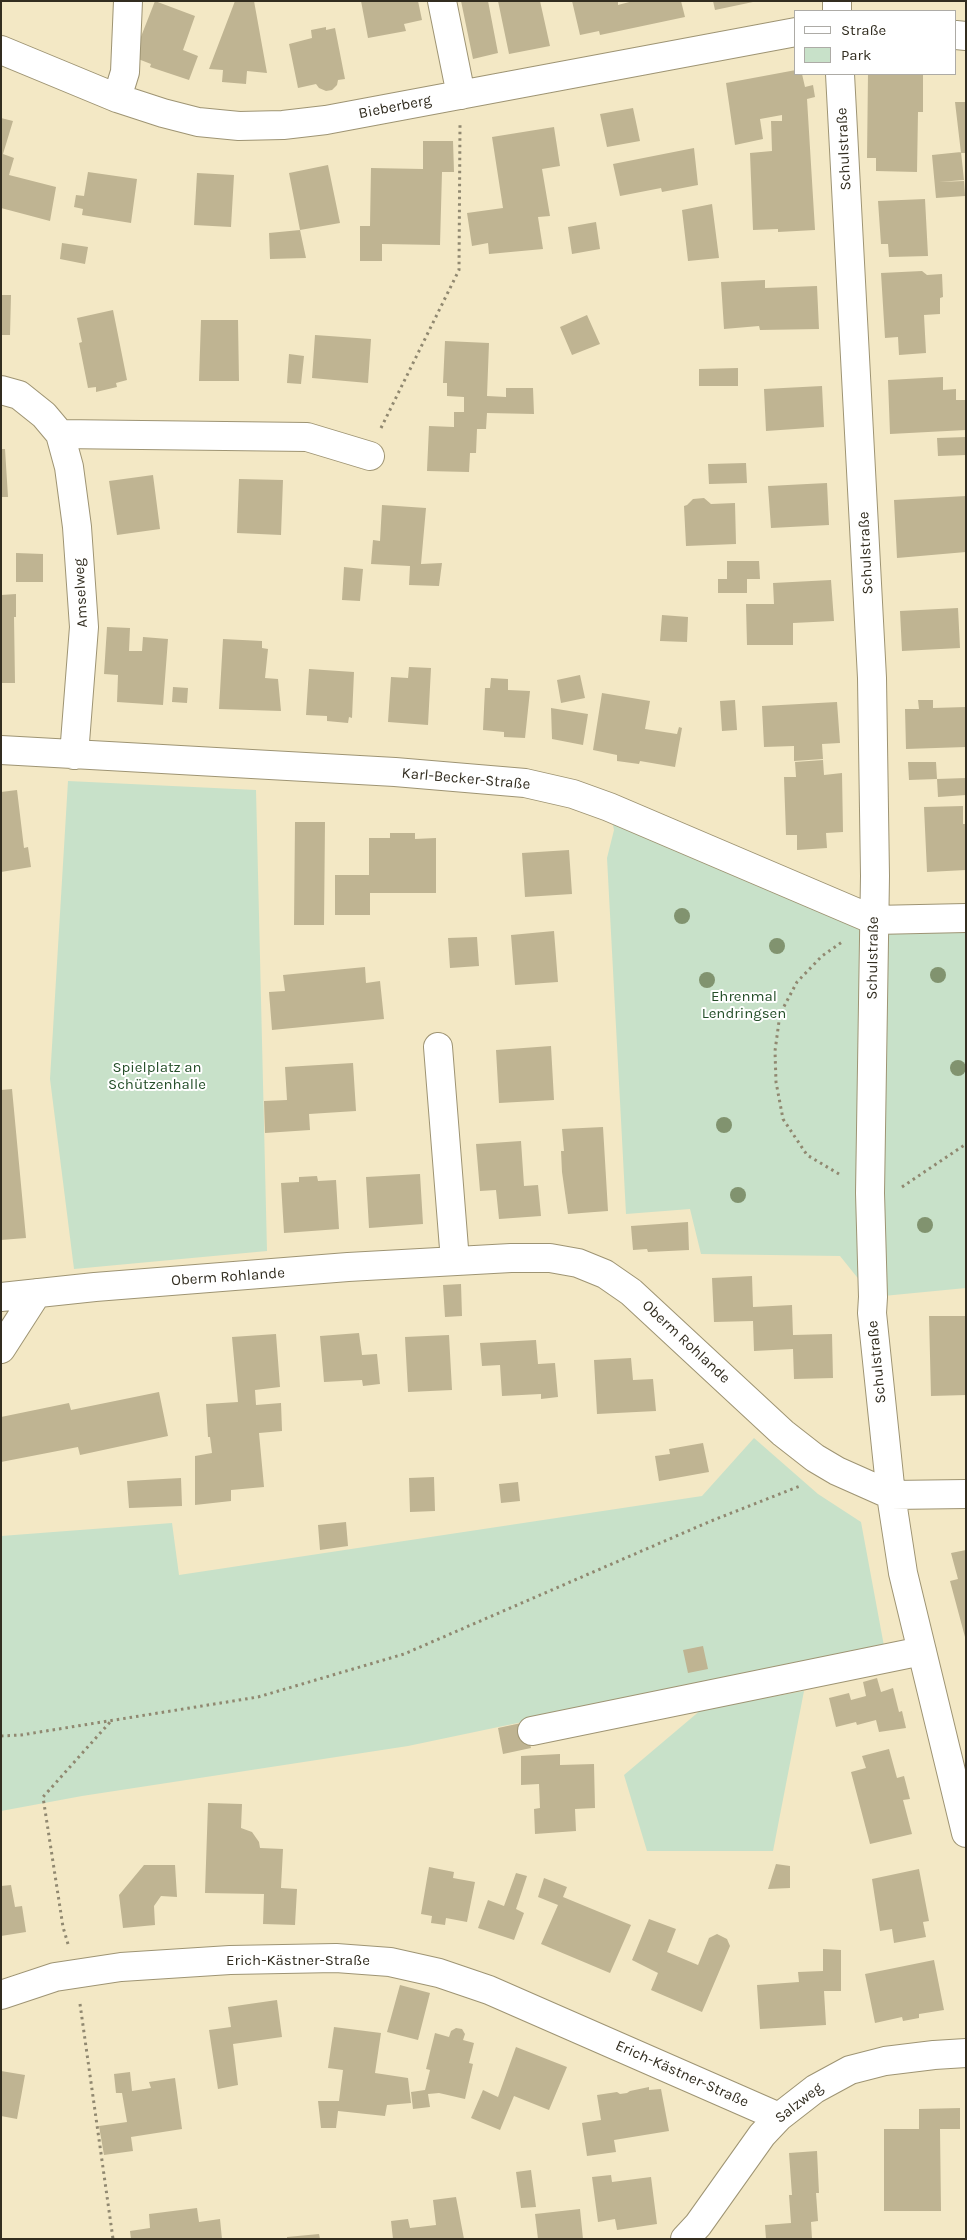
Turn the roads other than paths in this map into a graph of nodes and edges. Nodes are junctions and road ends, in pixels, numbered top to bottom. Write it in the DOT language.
graph roads {
  1 [pos="128,1"];
  2 [pos="442,1"];
  3 [pos="794,32"];
  4 [pos="1,50"];
  5 [pos="840,75"];
  6 [pos="461,95"];
  7 [pos="117,98"];
  8 [pos="1,390"];
  9 [pos="60,434"];
  10 [pos="370,456"];
  11 [pos="1,750"];
  12 [pos="74,755"];
  13 [pos="966,918"];
  14 [pos="874,920"];
  15 [pos="438,1047"];
  16 [pos="455,1261"];
  17 [pos="37,1293"];
  18 [pos="1,1297"];
  19 [pos="1,1349"];
  20 [pos="966,1494"];
  21 [pos="891,1495"];
  22 [pos="922,1651"];
  23 [pos="532,1731"];
  24 [pos="966,1833"];
  25 [pos="1,1995"];
  26 [pos="966,2053"];
  27 [pos="779,2117"];
  28 [pos="685,2239"];
  1 -- 7 [label="street"];
  2 -- 6 [label="street"];
  3 -- 6 [label="street, Bieberberg"];
  4 -- 7 [label="street, Bieberberg"];
  5 -- 14 [label="street, Schulstraße"];
  6 -- 7 [label="street, Bieberberg"];
  8 -- 9 [label="street, Amselweg"];
  9 -- 10 [label="street"];
  9 -- 12 [label="street, Amselweg"];
  11 -- 12 [label="street, Karl-Becker-Straße"];
  12 -- 14 [label="street, Karl-Becker-Straße"];
  13 -- 14 [label="street, Karl-Becker-Straße"];
  14 -- 21 [label="street, Schulstraße"];
  15 -- 16 [label="street"];
  16 -- 17 [label="street, Oberm Rohlande"];
  16 -- 21 [label="street, Oberm Rohlande"];
  17 -- 18 [label="street, Oberm Rohlande"];
  17 -- 19 [label="street"];
  20 -- 21 [label="street"];
  21 -- 22 [label="street, Schulstraße"];
  22 -- 23 [label="street"];
  22 -- 24 [label="street, Schulstraße"];
  25 -- 27 [label="street, Erich-Kästner-Straße"];
  26 -- 27 [label="street, Salzweg"];
  27 -- 28 [label="street, Salzweg"];
}
